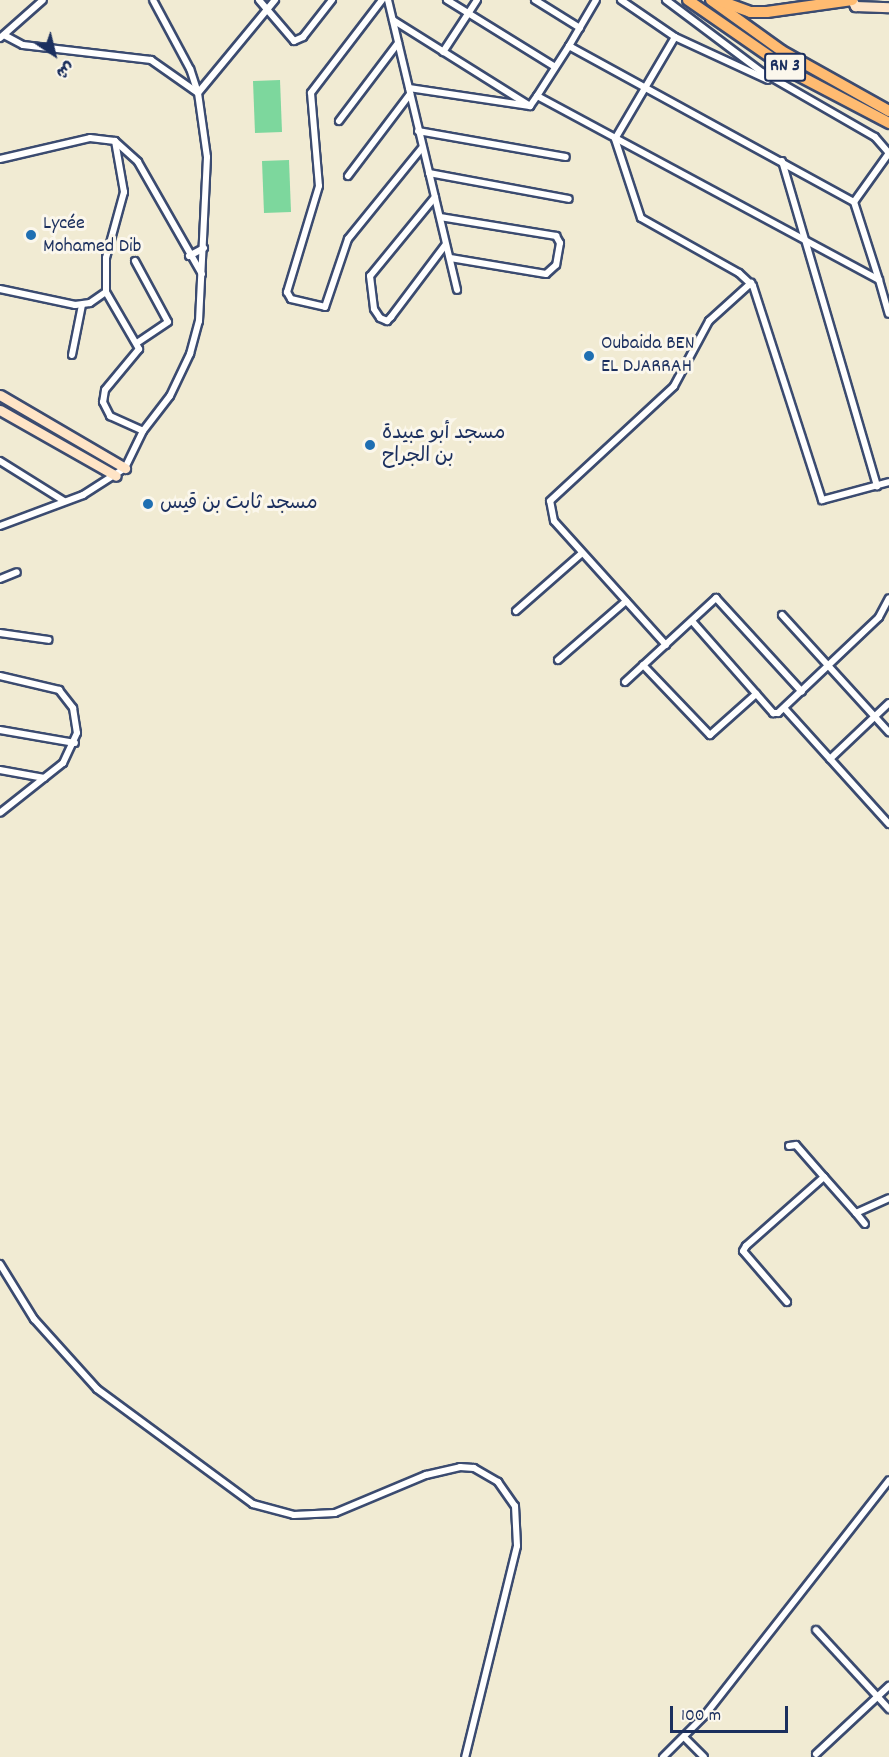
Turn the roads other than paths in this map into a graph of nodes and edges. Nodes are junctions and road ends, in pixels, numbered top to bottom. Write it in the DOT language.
graph roads {
  1 [pos="44,0"];
  2 [pos="153,0"];
  3 [pos="259,0"];
  4 [pos="275,0"];
  5 [pos="332,0"];
  6 [pos="382,0"];
  7 [pos="388,0"];
  8 [pos="447,0"];
  9 [pos="477,0"];
  10 [pos="535,0"];
  11 [pos="596,0"];
  12 [pos="621,0"];
  13 [pos="666,0"];
  14 [pos="688,0"];
  15 [pos="711,0"];
  16 [pos="718,0"];
  17 [pos="852,0"];
  18 [pos="832,1"];
  19 [pos="889,2"];
  20 [pos="889,7"];
  21 [pos="265,12"];
  22 [pos="468,14"];
  23 [pos="393,20"];
  24 [pos="580,28"];
  25 [pos="2,36"];
  26 [pos="675,37"];
  27 [pos="398,43"];
  28 [pos="569,46"];
  29 [pos="443,52"];
  30 [pos="555,67"];
  31 [pos="643,85"];
  32 [pos="785,87"];
  33 [pos="409,91"];
  34 [pos="198,93"];
  35 [pos="537,96"];
  36 [pos="530,106"];
  37 [pos="889,111"];
  38 [pos="339,121"];
  39 [pos="889,123"];
  40 [pos="418,131"];
  41 [pos="615,139"];
  42 [pos="115,141"];
  43 [pos="422,148"];
  44 [pos="566,157"];
  45 [pos="0,159"];
  46 [pos="782,161"];
  47 [pos="429,172"];
  48 [pos="348,176"];
  49 [pos="435,196"];
  50 [pos="569,199"];
  51 [pos="854,202"];
  52 [pos="440,217"];
  53 [pos="803,238"];
  54 [pos="446,244"];
  55 [pos="204,248"];
  56 [pos="189,256"];
  57 [pos="450,258"];
  58 [pos="135,261"];
  59 [pos="202,274"];
  60 [pos="879,279"];
  61 [pos="751,284"];
  62 [pos="0,289"];
  63 [pos="457,290"];
  64 [pos="106,292"];
  65 [pos="82,305"];
  66 [pos="889,314"];
  67 [pos="138,342"];
  68 [pos="72,355"];
  69 [pos="0,395"];
  70 [pos="0,410"];
  71 [pos="143,431"];
  72 [pos="0,461"];
  73 [pos="125,468"];
  74 [pos="116,476"];
  75 [pos="889,482"];
  76 [pos="877,486"];
  77 [pos="64,501"];
  78 [pos="0,526"];
  79 [pos="582,553"];
  80 [pos="17,572"];
  81 [pos="0,579"];
  82 [pos="889,598"];
  83 [pos="626,601"];
  84 [pos="516,611"];
  85 [pos="782,615"];
  86 [pos="692,621"];
  87 [pos="0,633"];
  88 [pos="49,640"];
  89 [pos="666,645"];
  90 [pos="558,660"];
  91 [pos="643,665"];
  92 [pos="830,667"];
  93 [pos="0,676"];
  94 [pos="625,682"];
  95 [pos="802,692"];
  96 [pos="756,694"];
  97 [pos="889,703"];
  98 [pos="785,709"];
  99 [pos="875,716"];
  100 [pos="0,730"];
  101 [pos="889,732"];
  102 [pos="75,743"];
  103 [pos="830,759"];
  104 [pos="0,770"];
  105 [pos="44,778"];
  106 [pos="0,813"];
  107 [pos="889,824"];
  108 [pos="789,1146"];
  109 [pos="824,1177"];
  110 [pos="889,1198"];
  111 [pos="856,1213"];
  112 [pos="865,1224"];
  113 [pos="0,1264"];
  114 [pos="787,1302"];
  115 [pos="888,1483"];
  116 [pos="816,1630"];
  117 [pos="889,1686"];
  118 [pos="878,1696"];
  119 [pos="889,1709"];
  120 [pos="684,1737"];
  121 [pos="816,1754"];
  122 [pos="465,1757"];
  123 [pos="663,1757"];
  124 [pos="704,1757"];
  1 -- 25 [label="street"];
  2 -- 34 [label="street"];
  3 -- 21 [label="street"];
  4 -- 21 [label="street"];
  5 -- 21 [label="street"];
  6 -- 43 [label="street"];
  7 -- 23 [label="street"];
  8 -- 22 [label="street"];
  9 -- 22 [label="street"];
  10 -- 24 [label="street"];
  11 -- 24 [label="street"];
  12 -- 26 [label="street"];
  13 -- 32 [label="street"];
  14 -- 39 [label="highway, RN 3"];
  15 -- 37 [label="highway, RN 3"];
  16 -- 18 [label="highway"];
  17 -- 18 [label="highway"];
  17 -- 19 [label="main road"];
  17 -- 20 [label="main road"];
  21 -- 34 [label="street"];
  22 -- 29 [label="street"];
  22 -- 30 [label="street"];
  23 -- 27 [label="street"];
  23 -- 29 [label="street"];
  24 -- 28 [label="street"];
  25 -- 34 [label="street"];
  26 -- 31 [label="street"];
  26 -- 32 [label="street"];
  27 -- 33 [label="street"];
  27 -- 38 [label="street"];
  28 -- 30 [label="street"];
  28 -- 31 [label="street"];
  29 -- 36 [label="street"];
  30 -- 35 [label="street"];
  31 -- 41 [label="street"];
  31 -- 46 [label="street"];
  32 -- 51 [label="street"];
  33 -- 36 [label="street"];
  33 -- 40 [label="street"];
  33 -- 48 [label="street"];
  34 -- 55 [label="street"];
  35 -- 36 [label="street"];
  35 -- 41 [label="street"];
  40 -- 43 [label="street"];
  40 -- 44 [label="street"];
  41 -- 53 [label="street"];
  41 -- 61 [label="street"];
  42 -- 45 [label="street"];
  42 -- 56 [label="street"];
  42 -- 64 [label="street"];
  43 -- 47 [label="street"];
  46 -- 51 [label="street"];
  46 -- 53 [label="street"];
  47 -- 49 [label="street"];
  47 -- 50 [label="street"];
  49 -- 52 [label="street"];
  49 -- 54 [label="street"];
  51 -- 60 [label="street"];
  52 -- 54 [label="street"];
  52 -- 57 [label="street"];
  53 -- 60 [label="street"];
  53 -- 76 [label="street"];
  54 -- 57 [label="street"];
  55 -- 56 [label="street"];
  55 -- 59 [label="street"];
  56 -- 59 [label="street"];
  57 -- 63 [label="street"];
  58 -- 67 [label="street"];
  59 -- 71 [label="street"];
  60 -- 66 [label="street"];
  61 -- 76 [label="street"];
  61 -- 79 [label="street"];
  62 -- 65 [label="street"];
  64 -- 65 [label="street"];
  64 -- 67 [label="street"];
  65 -- 68 [label="street"];
  67 -- 71 [label="street"];
  69 -- 73 [label="main road"];
  70 -- 74 [label="main road"];
  71 -- 73 [label="street"];
  72 -- 77 [label="street"];
  73 -- 74 [label="street"];
  74 -- 77 [label="street"];
  75 -- 76 [label="street"];
  77 -- 78 [label="street"];
  79 -- 83 [label="street"];
  79 -- 84 [label="street"];
  80 -- 81 [label="street"];
  82 -- 92 [label="street"];
  83 -- 89 [label="street"];
  83 -- 90 [label="street"];
  85 -- 92 [label="street"];
  86 -- 89 [label="street"];
  86 -- 95 [label="street"];
  86 -- 96 [label="street"];
  87 -- 88 [label="street"];
  89 -- 91 [label="street"];
  91 -- 94 [label="street"];
  91 -- 96 [label="street"];
  92 -- 95 [label="street"];
  92 -- 99 [label="street"];
  93 -- 102 [label="street"];
  95 -- 98 [label="street"];
  96 -- 98 [label="street"];
  97 -- 99 [label="street"];
  98 -- 103 [label="street"];
  99 -- 101 [label="street"];
  99 -- 103 [label="street"];
  100 -- 102 [label="street"];
  102 -- 105 [label="street"];
  103 -- 107 [label="street"];
  104 -- 105 [label="street"];
  105 -- 106 [label="street"];
  108 -- 109 [label="street"];
  109 -- 111 [label="street"];
  109 -- 114 [label="street"];
  110 -- 111 [label="street"];
  111 -- 112 [label="street"];
  113 -- 122 [label="street"];
  115 -- 120 [label="street"];
  116 -- 118 [label="street"];
  117 -- 118 [label="street"];
  118 -- 119 [label="street"];
  118 -- 121 [label="street"];
  120 -- 123 [label="street"];
  120 -- 124 [label="street"];
}
